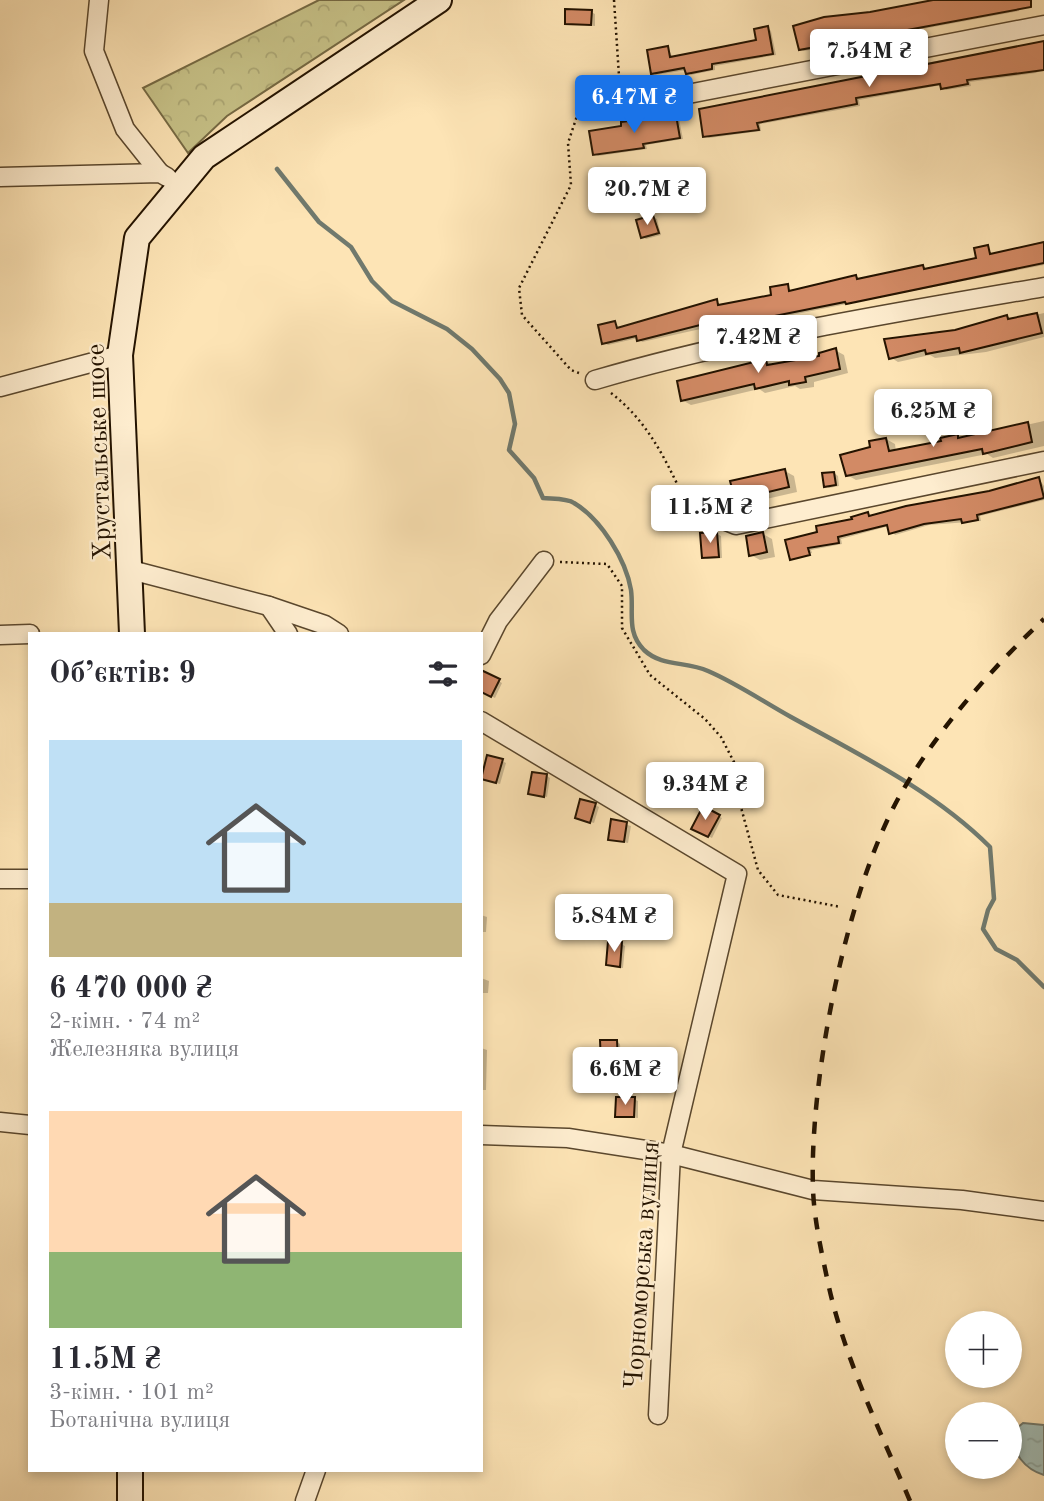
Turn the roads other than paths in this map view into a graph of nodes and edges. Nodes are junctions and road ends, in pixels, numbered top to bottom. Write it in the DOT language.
graph roads {
  1 [pos="99,0"];
  2 [pos="439,0"];
  3 [pos="1044,25"];
  4 [pos="621,107"];
  5 [pos="0,177"];
  6 [pos="171,179"];
  7 [pos="1044,287"];
  8 [pos="120,355"];
  9 [pos="595,380"];
  10 [pos="0,387"];
  11 [pos="1044,461"];
  12 [pos="687,505"];
  13 [pos="544,561"];
  14 [pos="131,570"];
  15 [pos="269,606"];
  16 [pos="132,632"];
  17 [pos="287,632"];
  18 [pos="336,632"];
  19 [pos="28,634"];
  20 [pos="0,635"];
  21 [pos="483,651"];
  22 [pos="483,722"];
  23 [pos="28,878"];
  24 [pos="0,879"];
  25 [pos="0,1122"];
  26 [pos="28,1125"];
  27 [pos="483,1135"];
  28 [pos="671,1154"];
  29 [pos="1044,1211"];
  30 [pos="658,1415"];
  31 [pos="130,1472"];
  32 [pos="315,1472"];
  33 [pos="130,1501"];
  34 [pos="305,1501"];
  1 -- 6 [label="street"];
  2 -- 6 [label="street, Хрустальське шосе"];
  3 -- 4 [label="street"];
  5 -- 6 [label="street"];
  6 -- 8 [label="street, Хрустальське шосе"];
  7 -- 9 [label="street"];
  8 -- 10 [label="street"];
  8 -- 14 [label="street, Хрустальське шосе"];
  11 -- 12 [label="street"];
  13 -- 21 [label="street"];
  14 -- 15 [label="street"];
  14 -- 16 [label="street, Хрустальське шосе"];
  15 -- 17 [label="street"];
  15 -- 18 [label="street"];
  19 -- 20 [label="street"];
  22 -- 28 [label="street, Чорноморська вулиця"];
  23 -- 24 [label="street"];
  25 -- 26 [label="street"];
  27 -- 28 [label="street"];
  28 -- 29 [label="street"];
  28 -- 30 [label="street, Чорноморська вулиця"];
  31 -- 33 [label="street"];
  32 -- 34 [label="street"];
}
